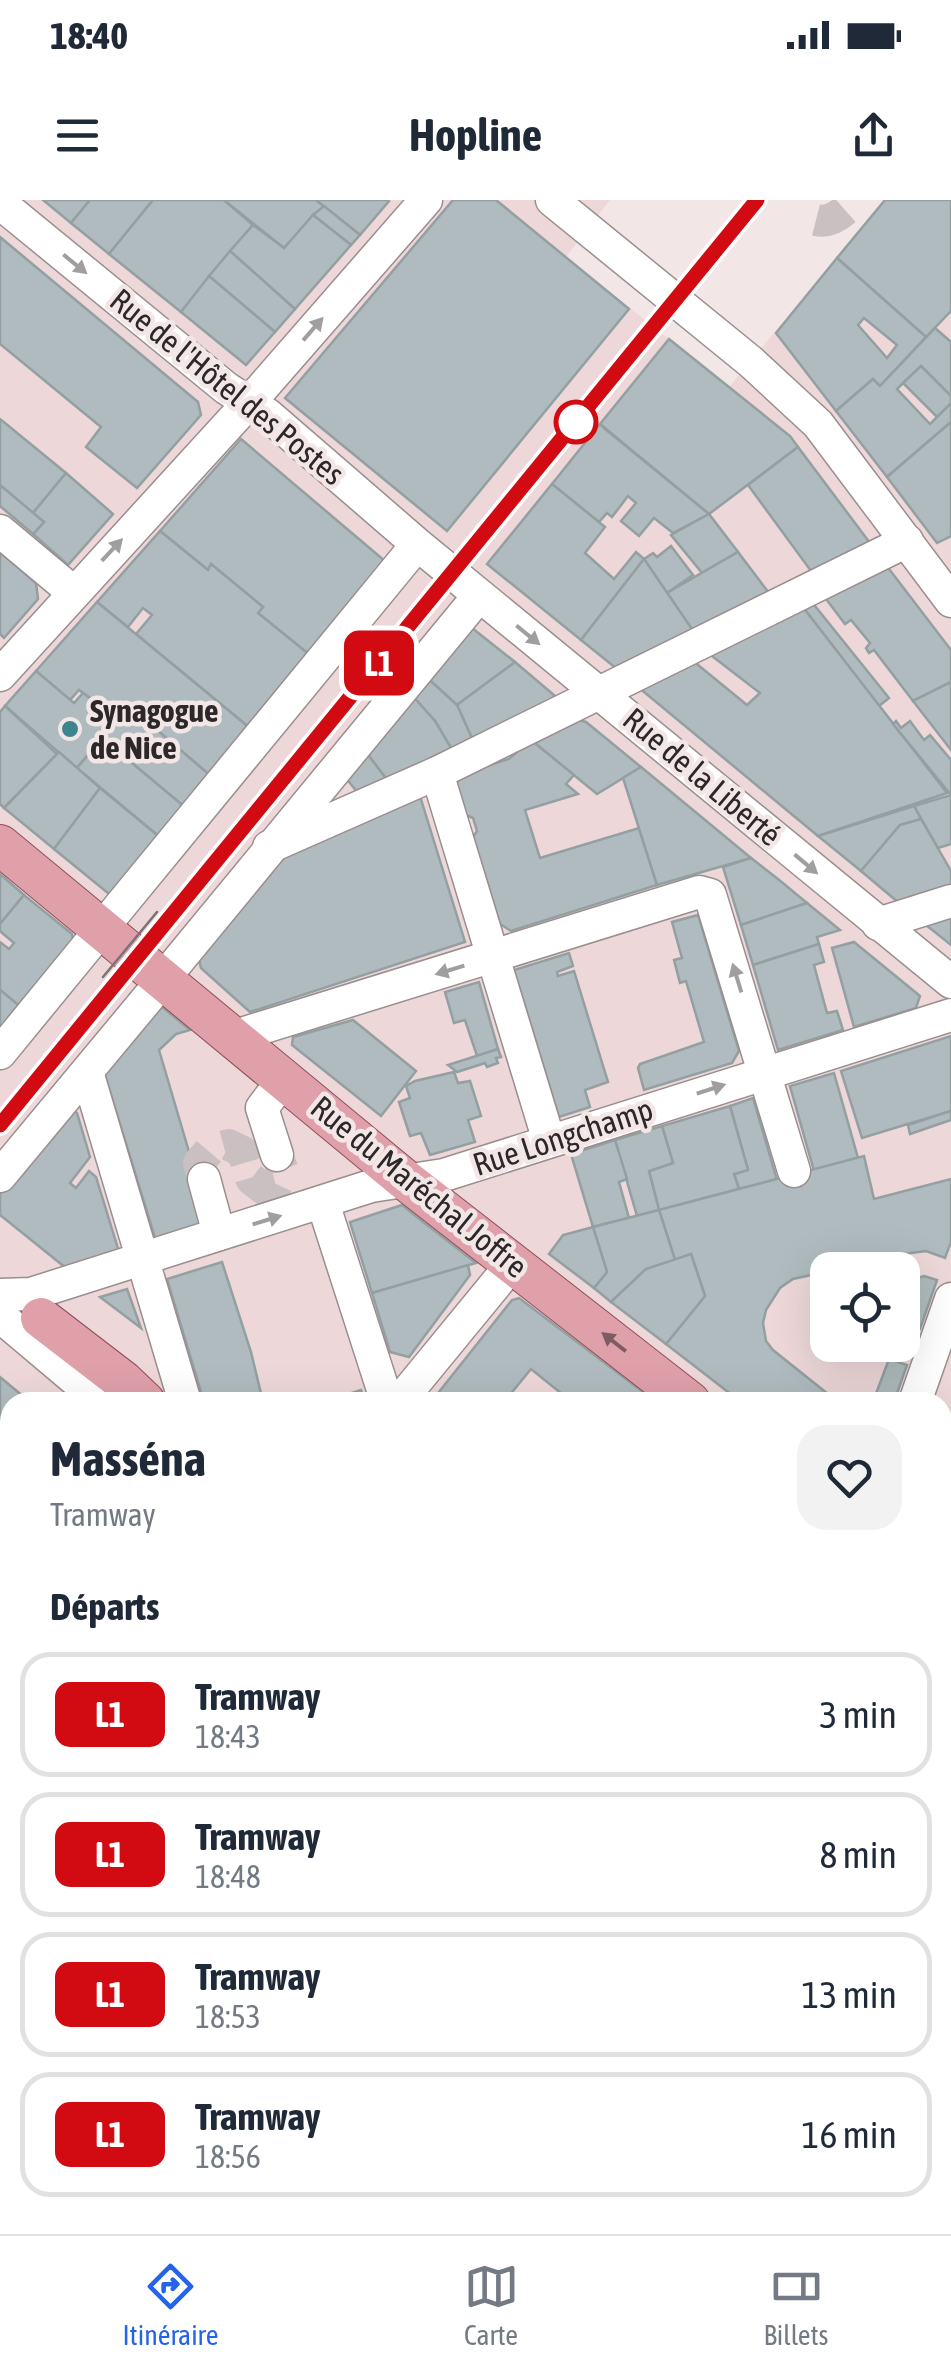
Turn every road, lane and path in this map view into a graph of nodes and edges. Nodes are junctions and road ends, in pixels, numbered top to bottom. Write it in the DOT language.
graph roads {
  1 [pos="426,200"];
  2 [pos="552,200"];
  3 [pos="0,202"];
  4 [pos="249,403"];
  5 [pos="0,531"];
  6 [pos="907,542"];
  7 [pos="411,552"];
  8 [pos="453,573"];
  9 [pos="74,592"];
  10 [pos="951,601"];
  11 [pos="473,603"];
  12 [pos="0,675"];
  13 [pos="600,693"];
  14 [pos="437,773"];
  15 [pos="0,846"];
  16 [pos="269,847"];
  17 [pos="951,901"];
  18 [pos="878,924"];
  19 [pos="493,957"];
  20 [pos="159,976"];
  21 [pos="951,982"];
  22 [pos="951,1015"];
  23 [pos="232,1038"];
  24 [pos="0,1053"];
  25 [pos="87,1072"];
  26 [pos="765,1072"];
  27 [pos="273,1094"];
  28 [pos="549,1141"];
  29 [pos="277,1155"];
  30 [pos="794,1170"];
  31 [pos="0,1176"];
  32 [pos="204,1179"];
  33 [pos="404,1179"];
  34 [pos="324,1202"];
  35 [pos="219,1234"];
  36 [pos="140,1259"];
  37 [pos="512,1263"];
  38 [pos="0,1295"];
  39 [pos="951,1299"];
  40 [pos="0,1316"];
  41 [pos="41,1318"];
  42 [pos="90,1392"];
  43 [pos="135,1392"];
  44 [pos="182,1392"];
  45 [pos="384,1392"];
  46 [pos="406,1392"];
  47 [pos="673,1392"];
  48 [pos="918,1392"];
  4 -- 1 [label="street, one-way"];
  2 -- 6 [label="street"];
  3 -- 4 [label="street, Rue de l'Hôtel des Postes, one-way"];
  4 -- 8 [label="street, Rue de l'Hôtel des Postes"];
  9 -- 4 [label="street, one-way"];
  5 -- 9 [label="street"];
  6 -- 10 [label="street"];
  6 -- 13 [label="street"];
  7 -- 24 [label="street"];
  8 -- 13 [label="street, Rue de la Liberté, one-way"];
  9 -- 12 [label="street"];
  11 -- 16 [label="street"];
  13 -- 14 [label="street"];
  13 -- 18 [label="street, Rue de la Liberté, one-way"];
  14 -- 16 [label="street"];
  14 -- 19 [label="street"];
  15 -- 20 [label="main road, Rue du Maréchal Joffre"];
  16 -- 20 [label="street"];
  17 -- 18 [label="street"];
  18 -- 21 [label="street, Rue de la Liberté"];
  19 -- 23 [label="street, one-way"];
  26 -- 19 [label="street, one-way"];
  19 -- 28 [label="street"];
  20 -- 23 [label="main road, Rue du Maréchal Joffre"];
  20 -- 25 [label="street"];
  22 -- 26 [label="street, Rue Longchamp"];
  23 -- 27 [label="main road, Rue du Maréchal Joffre"];
  25 -- 31 [label="street"];
  25 -- 36 [label="street"];
  28 -- 26 [label="street, Rue Longchamp, one-way"];
  26 -- 30 [label="street"];
  27 -- 29 [label="street"];
  27 -- 33 [label="main road, Rue du Maréchal Joffre"];
  28 -- 33 [label="street, Rue Longchamp"];
  32 -- 35 [label="street"];
  33 -- 34 [label="street, Rue Longchamp"];
  33 -- 37 [label="main road, Rue du Maréchal Joffre"];
  35 -- 34 [label="street, Rue Longchamp, one-way"];
  34 -- 45 [label="street"];
  35 -- 36 [label="street, Rue Longchamp"];
  36 -- 38 [label="street, Rue Longchamp"];
  36 -- 44 [label="street"];
  37 -- 46 [label="street"];
  47 -- 37 [label="main road, Rue du Maréchal Joffre, one-way"];
  39 -- 48 [label="street"];
  40 -- 42 [label="street"];
  41 -- 43 [label="main road"];
}
